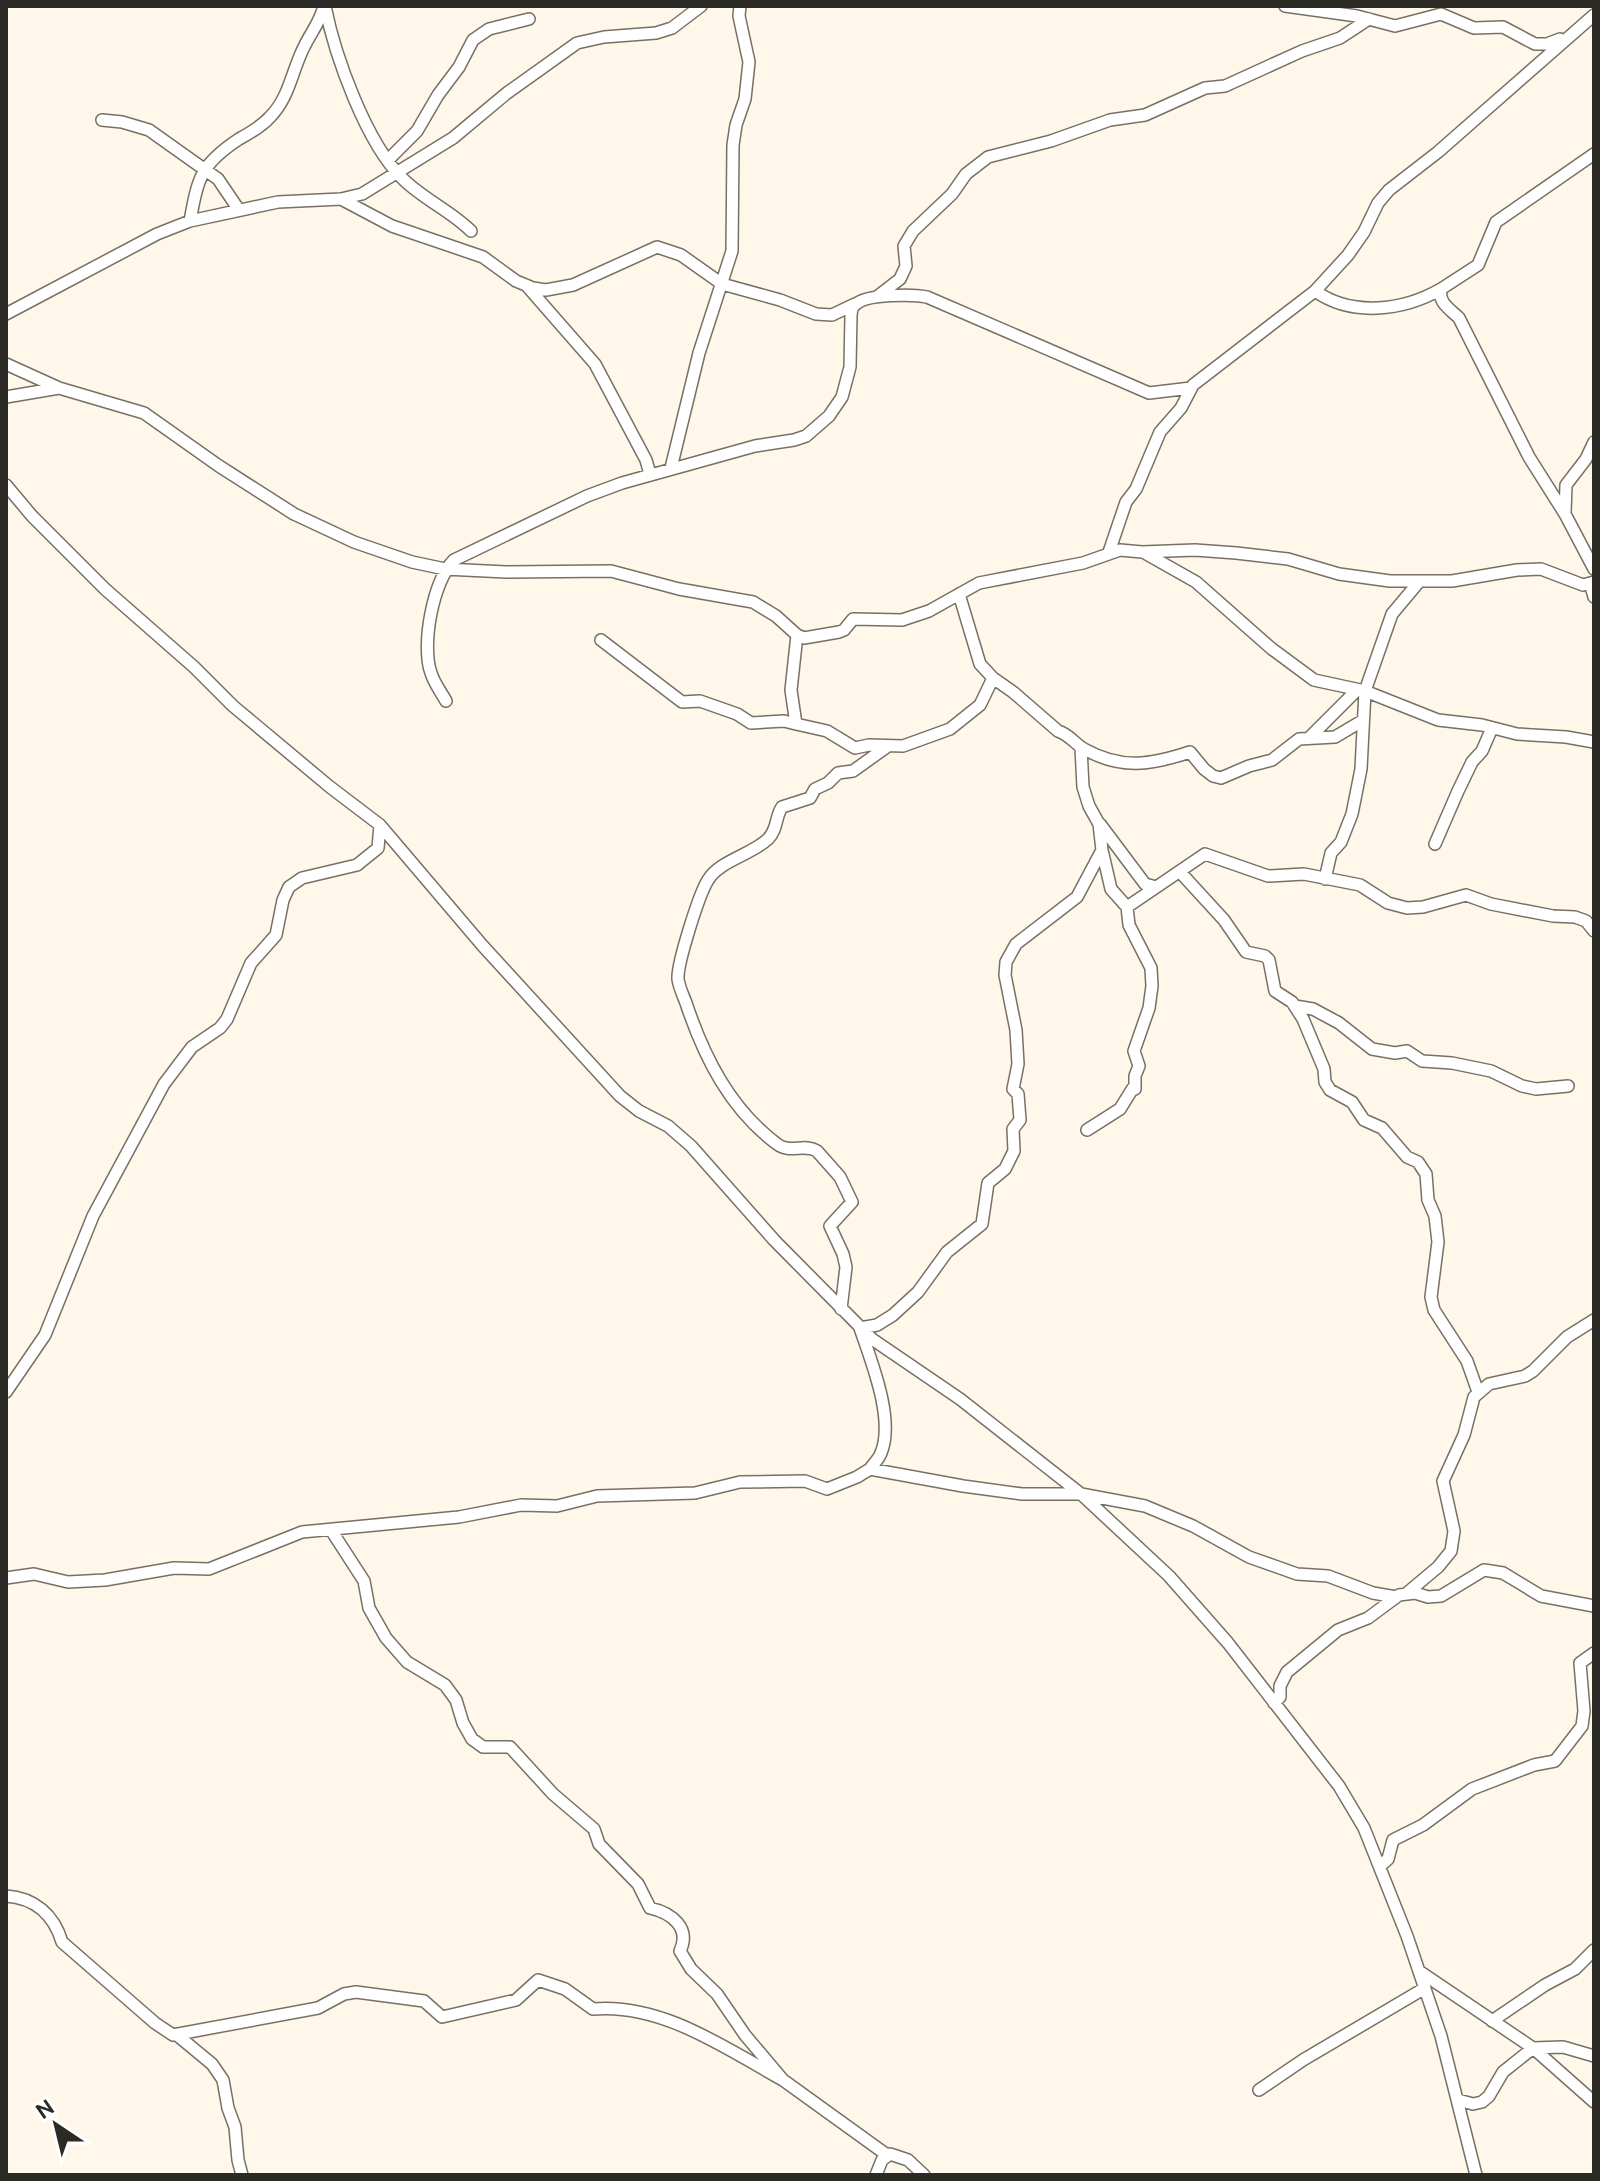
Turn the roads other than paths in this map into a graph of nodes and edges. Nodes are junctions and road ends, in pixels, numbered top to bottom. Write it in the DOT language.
graph roads {
  1 [pos="324,6"];
  2 [pos="701,6"];
  3 [pos="740,6"];
  4 [pos="1285,6"];
  5 [pos="1594,15"];
  6 [pos="529,19"];
  7 [pos="1369,19"];
  8 [pos="1567,36"];
  9 [pos="102,120"];
  10 [pos="1594,154"];
  11 [pos="389,159"];
  12 [pos="205,168"];
  13 [pos="398,173"];
  14 [pos="341,199"];
  15 [pos="239,210"];
  16 [pos="190,221"];
  17 [pos="471,231"];
  18 [pos="722,284"];
  19 [pos="526,285"];
  20 [pos="1441,289"];
  21 [pos="1315,291"];
  22 [pos="875,298"];
  23 [pos="855,304"];
  24 [pos="6,314"];
  25 [pos="6,364"];
  26 [pos="59,388"];
  27 [pos="1191,388"];
  28 [pos="6,397"];
  29 [pos="1594,442"];
  30 [pos="671,468"];
  31 [pos="650,474"];
  32 [pos="6,485"];
  33 [pos="1565,514"];
  34 [pos="1109,552"];
  35 [pos="1142,552"];
  36 [pos="445,569"];
  37 [pos="1594,569"];
  38 [pos="1418,583"];
  39 [pos="1592,583"];
  40 [pos="959,594"];
  41 [pos="1594,597"];
  42 [pos="797,635"];
  43 [pos="601,640"];
  44 [pos="993,678"];
  45 [pos="1361,691"];
  46 [pos="446,701"];
  47 [pos="1362,721"];
  48 [pos="796,724"];
  49 [pos="1492,728"];
  50 [pos="1310,738"];
  51 [pos="1594,742"];
  52 [pos="888,746"];
  53 [pos="1081,748"];
  54 [pos="1099,824"];
  55 [pos="380,825"];
  56 [pos="1435,844"];
  57 [pos="1102,850"];
  58 [pos="1180,872"];
  59 [pos="1325,879"];
  60 [pos="1156,887"];
  61 [pos="1127,907"];
  62 [pos="1594,931"];
  63 [pos="1295,1006"];
  64 [pos="1568,1086"];
  65 [pos="1087,1130"];
  66 [pos="841,1309"];
  67 [pos="1594,1320"];
  68 [pos="860,1328"];
  69 [pos="6,1392"];
  70 [pos="1478,1392"];
  71 [pos="870,1469"];
  72 [pos="1081,1494"];
  73 [pos="331,1530"];
  74 [pos="6,1578"];
  75 [pos="1401,1595"];
  76 [pos="1594,1606"];
  77 [pos="1594,1653"];
  78 [pos="1274,1703"];
  79 [pos="1380,1866"];
  80 [pos="6,1896"];
  81 [pos="1594,1950"];
  82 [pos="1419,1971"];
  83 [pos="1425,1988"];
  84 [pos="1492,2021"];
  85 [pos="177,2035"];
  86 [pos="1533,2048"];
  87 [pos="1594,2056"];
  88 [pos="783,2080"];
  89 [pos="1259,2090"];
  90 [pos="1458,2100"];
  91 [pos="1594,2102"];
  92 [pos="887,2155"];
  93 [pos="242,2175"];
  94 [pos="876,2175"];
  95 [pos="924,2175"];
  96 [pos="1476,2175"];
  1 -- 11 [label="street"];
  1 -- 12 [label="street"];
  2 -- 13 [label="street"];
  3 -- 18 [label="street"];
  4 -- 7 [label="street"];
  5 -- 8 [label="street"];
  6 -- 11 [label="street"];
  7 -- 8 [label="street"];
  7 -- 22 [label="street"];
  8 -- 21 [label="street"];
  9 -- 12 [label="street"];
  10 -- 20 [label="street"];
  11 -- 13 [label="street"];
  12 -- 15 [label="street"];
  12 -- 16 [label="street"];
  13 -- 14 [label="street"];
  13 -- 17 [label="street"];
  14 -- 15 [label="street"];
  14 -- 19 [label="street"];
  15 -- 16 [label="street"];
  16 -- 24 [label="street"];
  18 -- 19 [label="street"];
  18 -- 23 [label="street"];
  18 -- 30 [label="street"];
  19 -- 31 [label="street"];
  20 -- 21 [label="street"];
  20 -- 33 [label="street"];
  21 -- 27 [label="street"];
  22 -- 23 [label="street"];
  22 -- 27 [label="street"];
  23 -- 30 [label="street"];
  25 -- 26 [label="street"];
  26 -- 28 [label="street"];
  26 -- 36 [label="street"];
  27 -- 34 [label="street"];
  29 -- 33 [label="street"];
  30 -- 31 [label="street"];
  31 -- 36 [label="street"];
  32 -- 55 [label="street"];
  33 -- 37 [label="street"];
  34 -- 35 [label="street"];
  34 -- 40 [label="street"];
  35 -- 38 [label="street"];
  35 -- 45 [label="street"];
  36 -- 42 [label="street"];
  36 -- 46 [label="street"];
  38 -- 39 [label="street"];
  38 -- 45 [label="street"];
  39 -- 41 [label="street"];
  40 -- 42 [label="street"];
  40 -- 44 [label="street"];
  42 -- 48 [label="street"];
  43 -- 48 [label="street"];
  44 -- 52 [label="street"];
  44 -- 53 [label="street"];
  45 -- 47 [label="street"];
  45 -- 49 [label="street"];
  45 -- 50 [label="street"];
  47 -- 50 [label="street"];
  47 -- 59 [label="street"];
  48 -- 52 [label="street"];
  49 -- 51 [label="street"];
  49 -- 56 [label="street"];
  50 -- 53 [label="street"];
  52 -- 66 [label="street"];
  53 -- 54 [label="street"];
  54 -- 57 [label="street"];
  54 -- 60 [label="street"];
  55 -- 66 [label="street"];
  55 -- 69 [label="street"];
  57 -- 61 [label="street"];
  57 -- 68 [label="street"];
  58 -- 59 [label="street"];
  58 -- 60 [label="street"];
  58 -- 63 [label="street"];
  59 -- 62 [label="street"];
  60 -- 61 [label="street"];
  61 -- 65 [label="street"];
  63 -- 64 [label="street"];
  63 -- 70 [label="street"];
  66 -- 68 [label="street"];
  67 -- 70 [label="street"];
  68 -- 71 [label="street"];
  68 -- 72 [label="street"];
  70 -- 75 [label="street"];
  71 -- 72 [label="street"];
  71 -- 73 [label="street"];
  72 -- 75 [label="street"];
  72 -- 78 [label="street"];
  73 -- 74 [label="street"];
  73 -- 88 [label="street"];
  75 -- 76 [label="street"];
  75 -- 78 [label="street"];
  77 -- 79 [label="street"];
  78 -- 79 [label="street"];
  79 -- 82 [label="street"];
  80 -- 85 [label="street"];
  81 -- 84 [label="street"];
  82 -- 83 [label="street"];
  82 -- 84 [label="street"];
  83 -- 89 [label="street"];
  83 -- 90 [label="street"];
  84 -- 86 [label="street"];
  85 -- 88 [label="street"];
  85 -- 93 [label="street"];
  86 -- 87 [label="street"];
  86 -- 90 [label="street"];
  86 -- 91 [label="street"];
  88 -- 92 [label="street"];
  90 -- 96 [label="street"];
  92 -- 94 [label="street"];
  92 -- 95 [label="street"];
}
